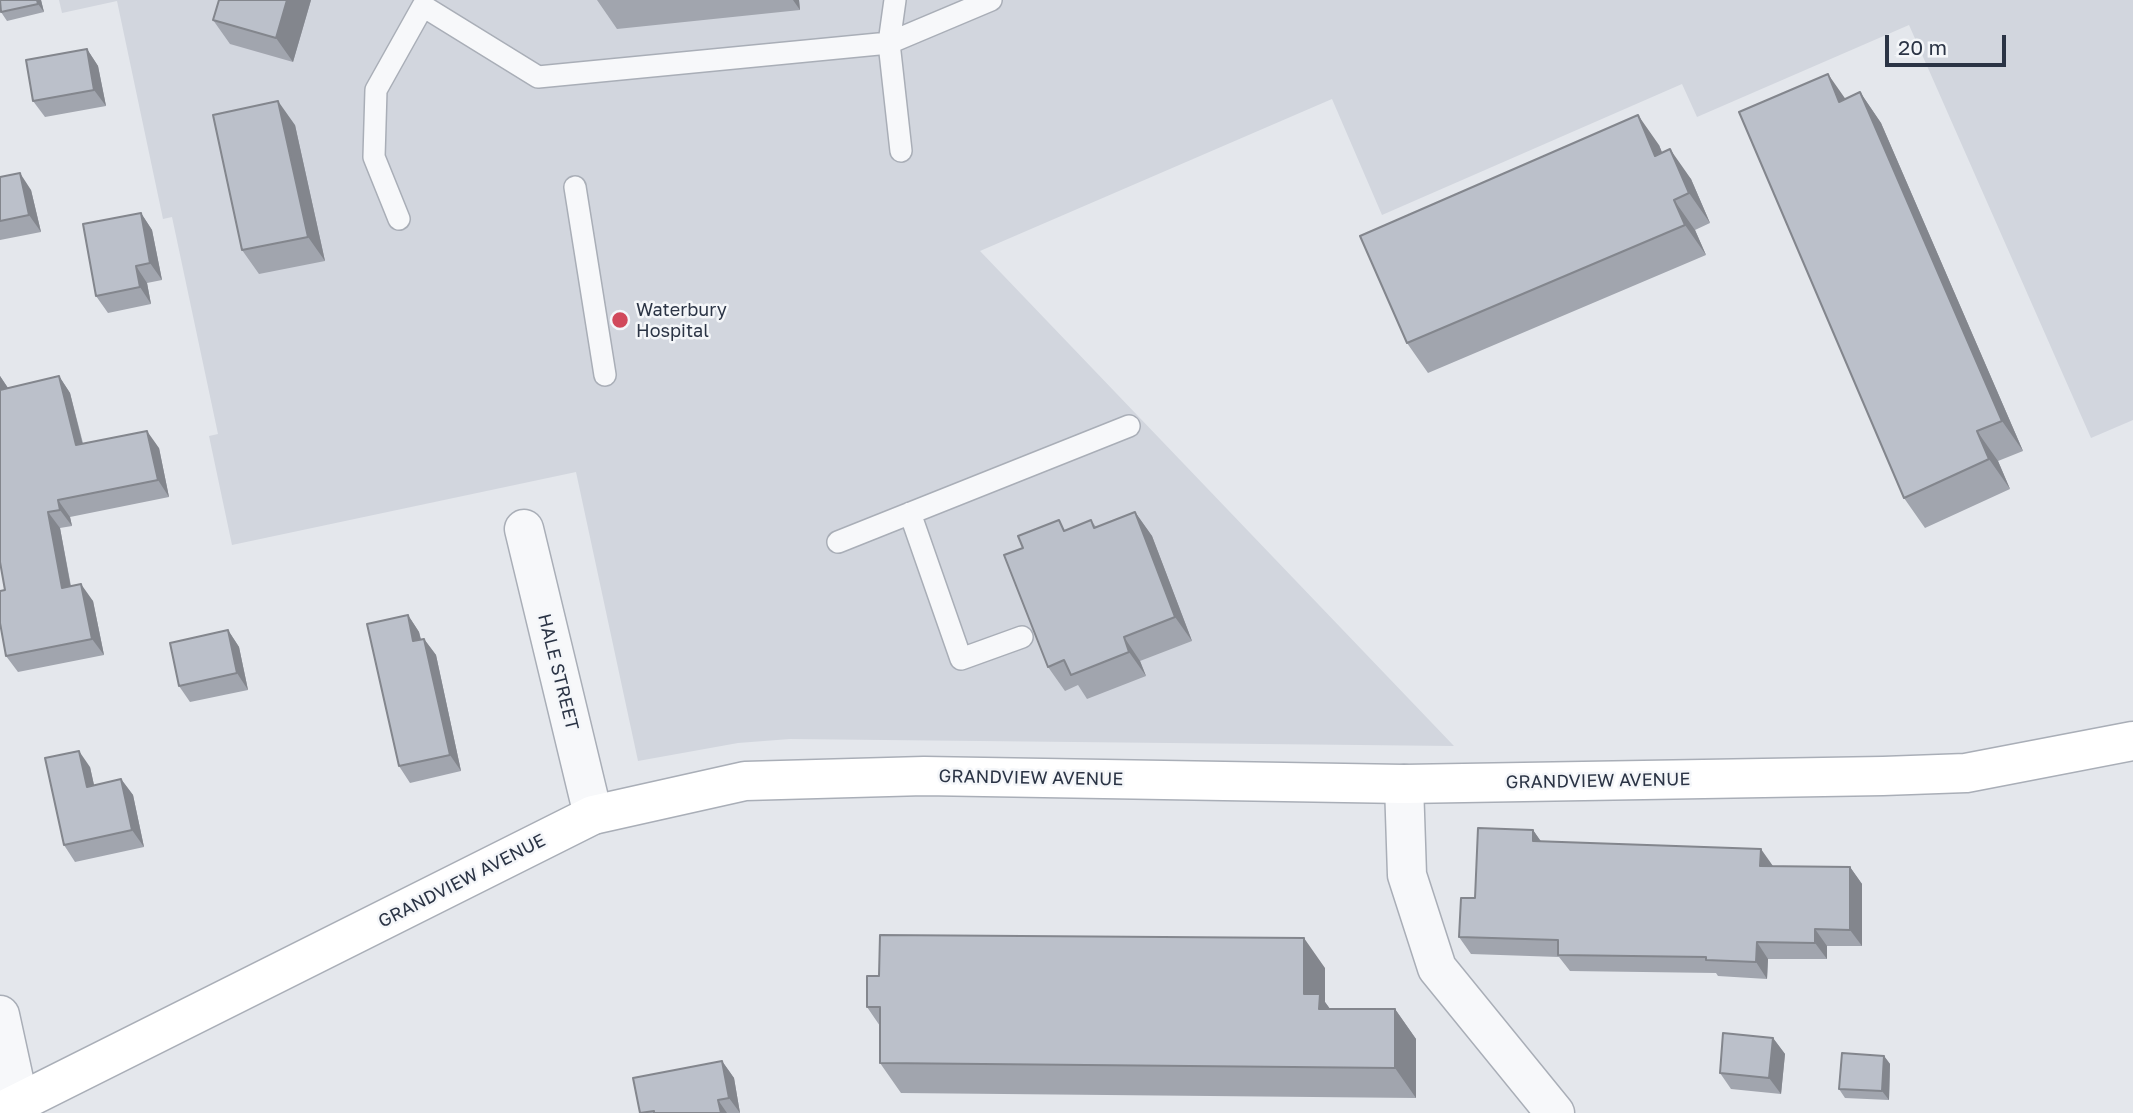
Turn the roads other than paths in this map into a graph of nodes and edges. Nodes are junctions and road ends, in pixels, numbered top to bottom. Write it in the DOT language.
graph roads {
  1 [pos="895,0"];
  2 [pos="991,0"];
  3 [pos="422,3"];
  4 [pos="889,43"];
  5 [pos="901,151"];
  6 [pos="575,187"];
  7 [pos="399,219"];
  8 [pos="605,375"];
  9 [pos="1129,426"];
  10 [pos="909,513"];
  11 [pos="524,529"];
  12 [pos="838,542"];
  13 [pos="1022,637"];
  14 [pos="2133,741"];
  15 [pos="1404,785"];
  16 [pos="593,815"];
  17 [pos="0,1016"];
  18 [pos="10,1107"];
  19 [pos="1555,1113"];
  1 -- 4 [label="lane"];
  2 -- 4 [label="lane"];
  3 -- 4 [label="lane"];
  3 -- 7 [label="lane"];
  4 -- 5 [label="lane"];
  6 -- 8 [label="lane"];
  9 -- 10 [label="lane"];
  10 -- 12 [label="lane"];
  10 -- 13 [label="lane"];
  11 -- 16 [label="street, HALE STREET"];
  14 -- 15 [label="main road, GRANDVIEW AVENUE"];
  15 -- 16 [label="main road, GRANDVIEW AVENUE"];
  15 -- 19 [label="street"];
  16 -- 18 [label="main road, GRANDVIEW AVENUE"];
  17 -- 18 [label="street"];
}
